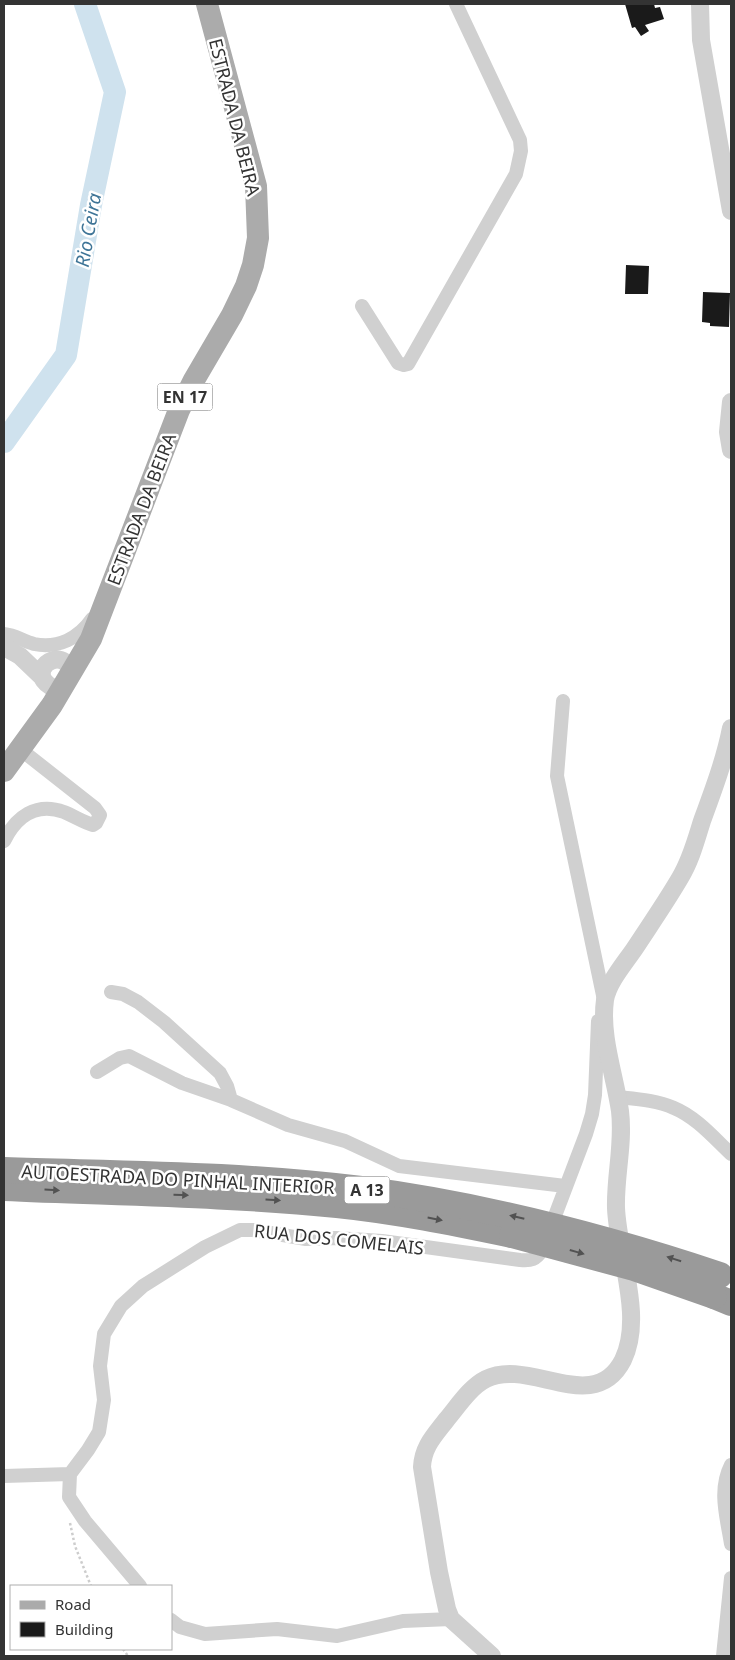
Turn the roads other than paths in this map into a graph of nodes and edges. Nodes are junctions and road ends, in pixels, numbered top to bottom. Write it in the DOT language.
graph roads {
  1 [pos="206,4"];
  2 [pos="456,4"];
  3 [pos="700,4"];
  4 [pos="731,211"];
  5 [pos="362,306"];
  6 [pos="731,402"];
  7 [pos="731,450"];
  8 [pos="108,595"];
  9 [pos="4,634"];
  10 [pos="4,646"];
  11 [pos="55,678"];
  12 [pos="563,701"];
  13 [pos="731,728"];
  14 [pos="20,749"];
  15 [pos="4,770"];
  16 [pos="4,841"];
  17 [pos="111,992"];
  18 [pos="605,998"];
  19 [pos="97,1072"];
  20 [pos="617,1097"];
  21 [pos="231,1100"];
  22 [pos="731,1154"];
  23 [pos="4,1170"];
  24 [pos="565,1186"];
  25 [pos="4,1188"];
  26 [pos="724,1288"];
  27 [pos="731,1466"];
  28 [pos="70,1474"];
  29 [pos="4,1476"];
  30 [pos="731,1544"];
  31 [pos="731,1578"];
  32 [pos="139,1585"];
  33 [pos="451,1619"];
  34 [pos="172,1621"];
  35 [pos="492,1656"];
  36 [pos="723,1656"];
  1 -- 8 [label="main road, ESTRADA DA BEIRA / EN 17"];
  2 -- 5 [label="street"];
  3 -- 4 [label="street"];
  6 -- 7 [label="street"];
  8 -- 9 [label="street"];
  8 -- 11 [label="main road, ESTRADA DA BEIRA / EN 17"];
  10 -- 11 [label="street"];
  11 -- 14 [label="main road, ESTRADA DA BEIRA / EN 17"];
  12 -- 18 [label="street"];
  13 -- 18 [label="street"];
  14 -- 15 [label="main road, ESTRADA DA BEIRA / EN 17"];
  14 -- 16 [label="street"];
  17 -- 21 [label="street"];
  18 -- 20 [label="street"];
  18 -- 24 [label="street, RUA DOS COMELAIS"];
  19 -- 21 [label="street"];
  20 -- 22 [label="street"];
  20 -- 33 [label="street"];
  21 -- 24 [label="street"];
  26 -- 23 [label="highway, AUTOESTRADA DO PINHAL INTERIOR / A 13, one-way, bridge"];
  24 -- 28 [label="street, RUA DOS COMELAIS"];
  25 -- 26 [label="highway, AUTOESTRADA DO PINHAL INTERIOR / A 13, one-way, bridge"];
  27 -- 30 [label="street"];
  28 -- 29 [label="street"];
  28 -- 32 [label="street"];
  31 -- 36 [label="street"];
  33 -- 34 [label="street"];
  33 -- 35 [label="street"];
}
